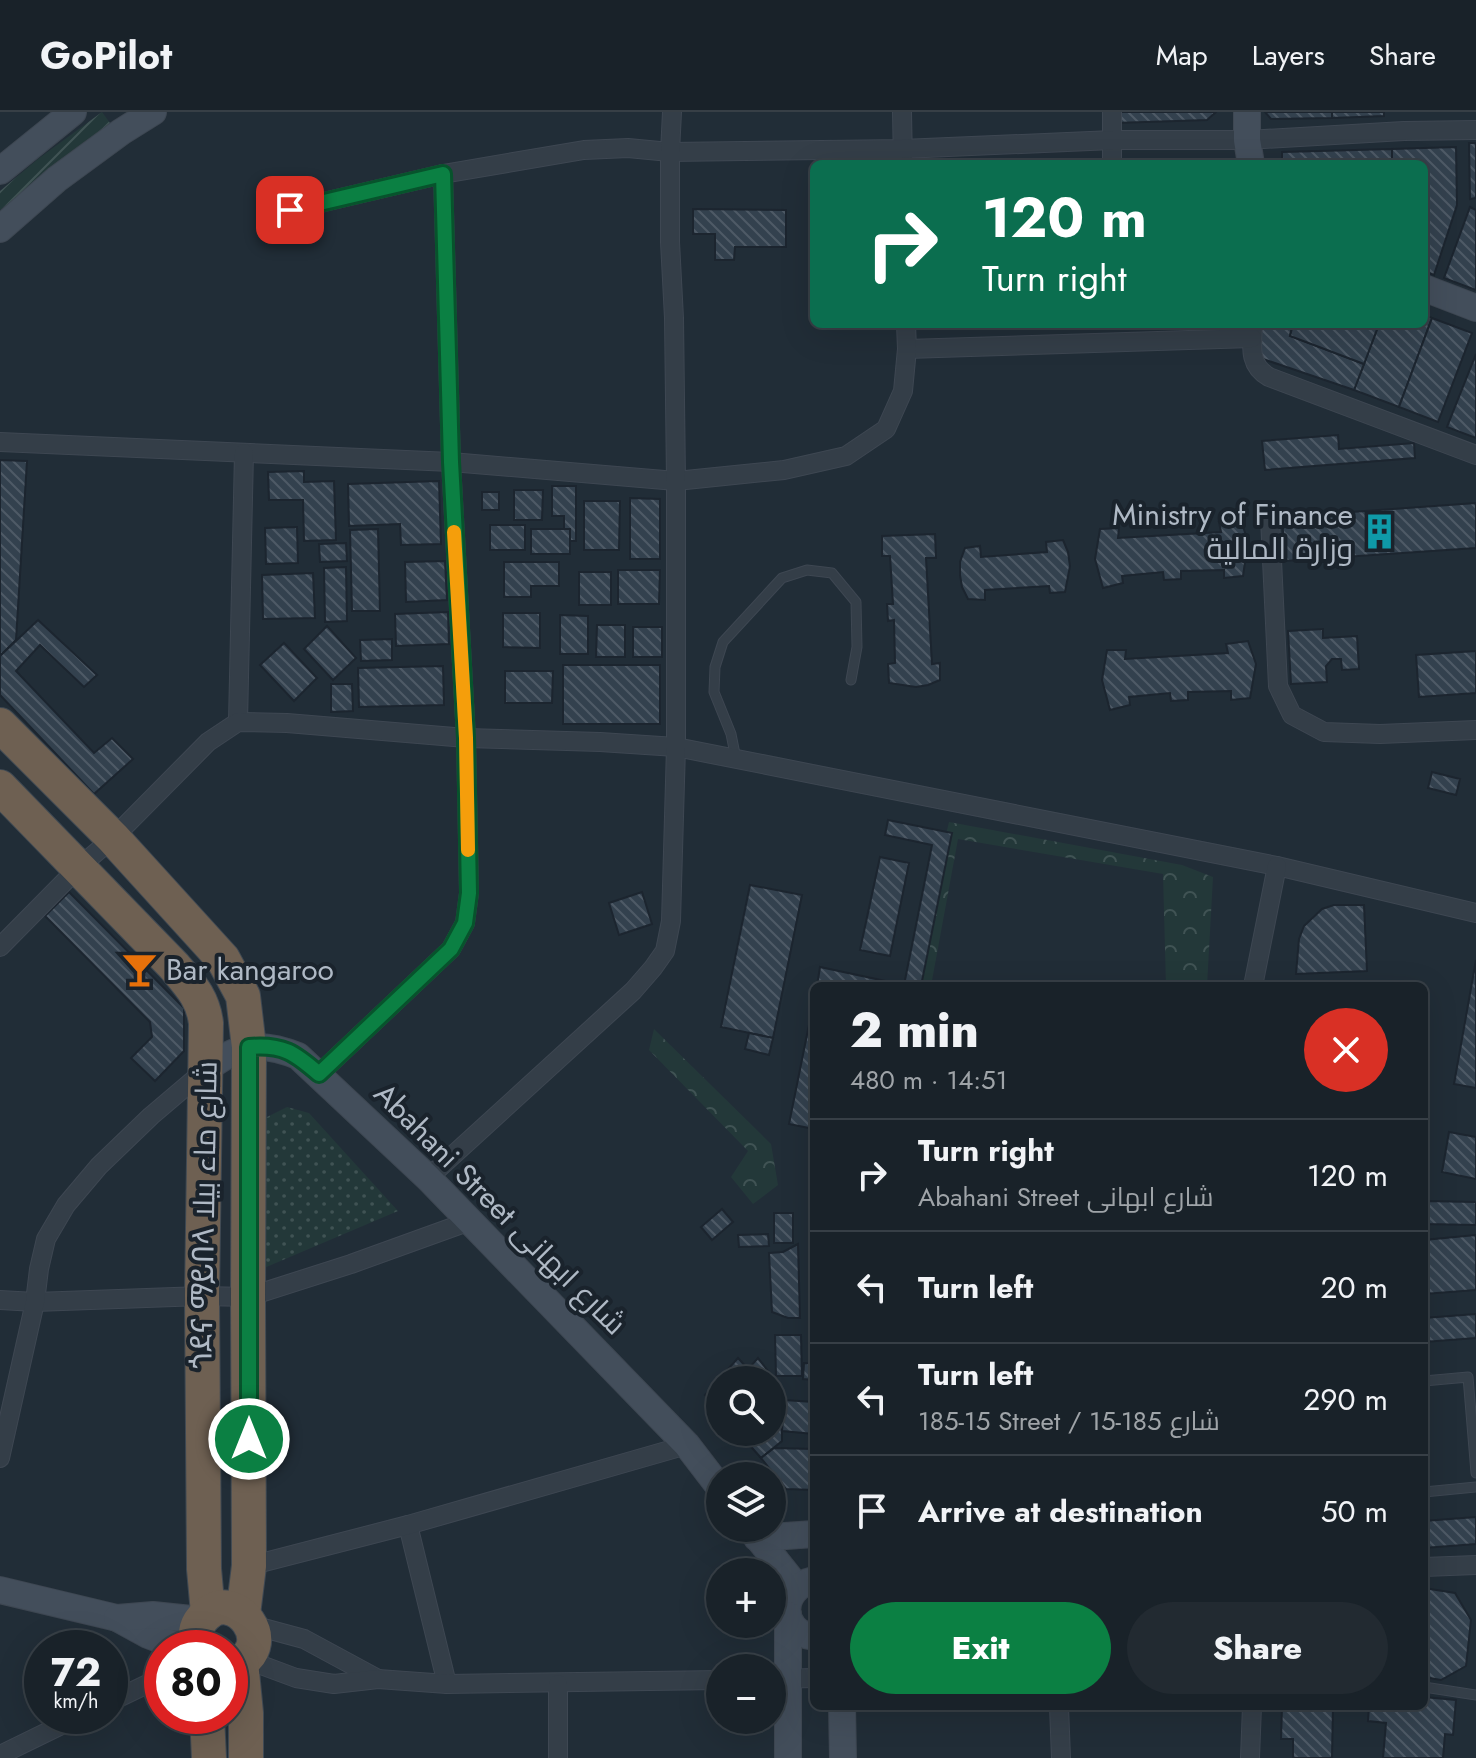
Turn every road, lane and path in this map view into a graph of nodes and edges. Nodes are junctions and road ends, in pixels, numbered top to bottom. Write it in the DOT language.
graph roads {
  1 [pos="73,112"];
  2 [pos="153,112"];
  3 [pos="672,112"];
  4 [pos="902,112"];
  5 [pos="1112,112"];
  6 [pos="1247,112"];
  7 [pos="1405,112"];
  8 [pos="1476,130"];
  9 [pos="1404,131"];
  10 [pos="1113,140"];
  11 [pos="670,152"];
  12 [pos="1249,152"];
  13 [pos="902,156"];
  14 [pos="1112,160"];
  15 [pos="0,171"];
  16 [pos="443,174"];
  17 [pos="290,210"];
  18 [pos="0,229"];
  19 [pos="1428,290"];
  20 [pos="1476,308"];
  21 [pos="906,328"];
  22 [pos="1253,331"];
  23 [pos="1110,334"];
  24 [pos="907,349"];
  25 [pos="0,442"];
  26 [pos="244,453"];
  27 [pos="1476,455"];
  28 [pos="451,462"];
  29 [pos="676,481"];
  30 [pos="1270,518"];
  31 [pos="851,680"];
  32 [pos="238,722"];
  33 [pos="0,725"];
  34 [pos="1476,730"];
  35 [pos="466,738"];
  36 [pos="676,747"];
  37 [pos="736,759"];
  38 [pos="0,787"];
  39 [pos="113,838"];
  40 [pos="1277,866"];
  41 [pos="78,868"];
  42 [pos="1476,913"];
  43 [pos="0,947"];
  44 [pos="1254,982"];
  45 [pos="249,1047"];
  46 [pos="204,1071"];
  47 [pos="319,1074"];
  48 [pos="428,1178"];
  49 [pos="470,1221"];
  50 [pos="202,1296"];
  51 [pos="248,1297"];
  52 [pos="0,1300"];
  53 [pos="35,1302"];
  54 [pos="1428,1381"];
  55 [pos="687,1445"];
  56 [pos="0,1458"];
  57 [pos="706,1470"];
  58 [pos="1476,1473"];
  59 [pos="1476,1487"];
  60 [pos="1428,1492"];
  61 [pos="408,1525"];
  62 [pos="786,1534"];
  63 [pos="810,1534"];
  64 [pos="763,1542"];
  65 [pos="1476,1565"];
  66 [pos="249,1566"];
  67 [pos="1428,1567"];
  68 [pos="806,1583"];
  69 [pos="0,1590"];
  70 [pos="788,1615"];
  71 [pos="248,1620"];
  72 [pos="192,1630"];
  73 [pos="197,1630"];
  74 [pos="199,1630"];
  75 [pos="810,1636"];
  76 [pos="248,1654"];
  77 [pos="248,1665"];
  78 [pos="791,1678"];
  79 [pos="378,1679"];
  80 [pos="706,1680"];
  81 [pos="447,1684"];
  82 [pos="558,1684"];
  83 [pos="1428,1688"];
  84 [pos="1476,1695"];
  85 [pos="842,1710"];
  86 [pos="1059,1710"];
  87 [pos="1252,1710"];
  88 [pos="43,1734"];
  89 [pos="208,1734"];
  90 [pos="246,1734"];
  91 [pos="1,1754"];
  92 [pos="209,1758"];
  93 [pos="246,1758"];
  94 [pos="558,1758"];
  95 [pos="788,1758"];
  96 [pos="843,1758"];
  97 [pos="1061,1758"];
  98 [pos="1250,1758"];
  1 -- 15 [label="street"];
  2 -- 18 [label="street"];
  3 -- 11 [label="street"];
  4 -- 13 [label="street"];
  5 -- 10 [label="street"];
  6 -- 12 [label="street"];
  7 -- 9 [label="street"];
  8 -- 9 [label="street"];
  9 -- 12 [label="street"];
  10 -- 12 [label="street"];
  10 -- 13 [label="street"];
  10 -- 14 [label="street"];
  11 -- 13 [label="street"];
  11 -- 16 [label="street"];
  11 -- 29 [label="street"];
  16 -- 17 [label="street"];
  16 -- 28 [label="street"];
  19 -- 20 [label="street"];
  21 -- 24 [label="street"];
  22 -- 23 [label="street"];
  22 -- 27 [label="street"];
  23 -- 24 [label="street"];
  24 -- 29 [label="street"];
  25 -- 26 [label="street"];
  26 -- 28 [label="street"];
  26 -- 32 [label="street"];
  28 -- 29 [label="street"];
  28 -- 35 [label="street"];
  29 -- 36 [label="street"];
  30 -- 34 [label="street"];
  31 -- 37 [label="lane"];
  32 -- 35 [label="street"];
  32 -- 39 [label="street"];
  33 -- 39 [label="highway"];
  35 -- 36 [label="street"];
  35 -- 47 [label="street"];
  36 -- 37 [label="street"];
  36 -- 48 [label="street"];
  37 -- 40 [label="street"];
  38 -- 41 [label="highway"];
  39 -- 41 [label="street"];
  39 -- 45 [label="highway, ጎደና ማይበላ شارع ماء بيلا"];
  40 -- 42 [label="street"];
  40 -- 44 [label="street"];
  41 -- 43 [label="street"];
  41 -- 46 [label="highway, ጎደና ማይበላ شارع ماء بيلا"];
  45 -- 46 [label="street"];
  45 -- 47 [label="street, Abahani Street شارع ابهانى"];
  45 -- 51 [label="highway, ጎደና ማይበላ شارع ماء بيلا"];
  46 -- 50 [label="highway, ጎደና ማይበላ شارع ماء بيلا"];
  46 -- 53 [label="street"];
  47 -- 48 [label="street, Abahani Street شارع ابهانى"];
  48 -- 49 [label="street, Abahani Street شارع ابهانى"];
  49 -- 51 [label="street"];
  49 -- 55 [label="street, Abahani Street شارع ابهانى"];
  50 -- 51 [label="street"];
  50 -- 53 [label="street"];
  50 -- 73 [label="highway, ጎደና ማይበላ شارع ماء بيلا"];
  51 -- 66 [label="highway, ጎደና ማይበላ شارع ماء بيلا"];
  52 -- 53 [label="street"];
  53 -- 56 [label="street"];
  54 -- 58 [label="lane"];
  55 -- 57 [label="street, Abahani Street شارع ابهانى"];
  55 -- 61 [label="street"];
  59 -- 60 [label="lane"];
  61 -- 66 [label="street"];
  61 -- 81 [label="street"];
  62 -- 63 [label="street"];
  64 -- 68 [label="street"];
  65 -- 67 [label="street"];
  66 -- 71 [label="highway, ጎደና ማይበላ شارع ماء بيلا"];
  68 -- 70 [label="street"];
  69 -- 72 [label="street"];
  70 -- 75 [label="street"];
  70 -- 78 [label="street"];
  71 -- 74 [label="highway"];
  71 -- 76 [label="highway, ጎደና ማይበላ شارع ماء بيلا"];
  71 -- 79 [label="street"];
  77 -- 79 [label="street"];
  78 -- 95 [label="street"];
  79 -- 81 [label="street"];
  80 -- 82 [label="street"];
  81 -- 82 [label="street"];
  82 -- 94 [label="street"];
  83 -- 84 [label="lane"];
  85 -- 96 [label="street"];
  86 -- 97 [label="street"];
  87 -- 98 [label="street"];
  88 -- 91 [label="street"];
  89 -- 92 [label="highway"];
  90 -- 93 [label="highway"];
}
